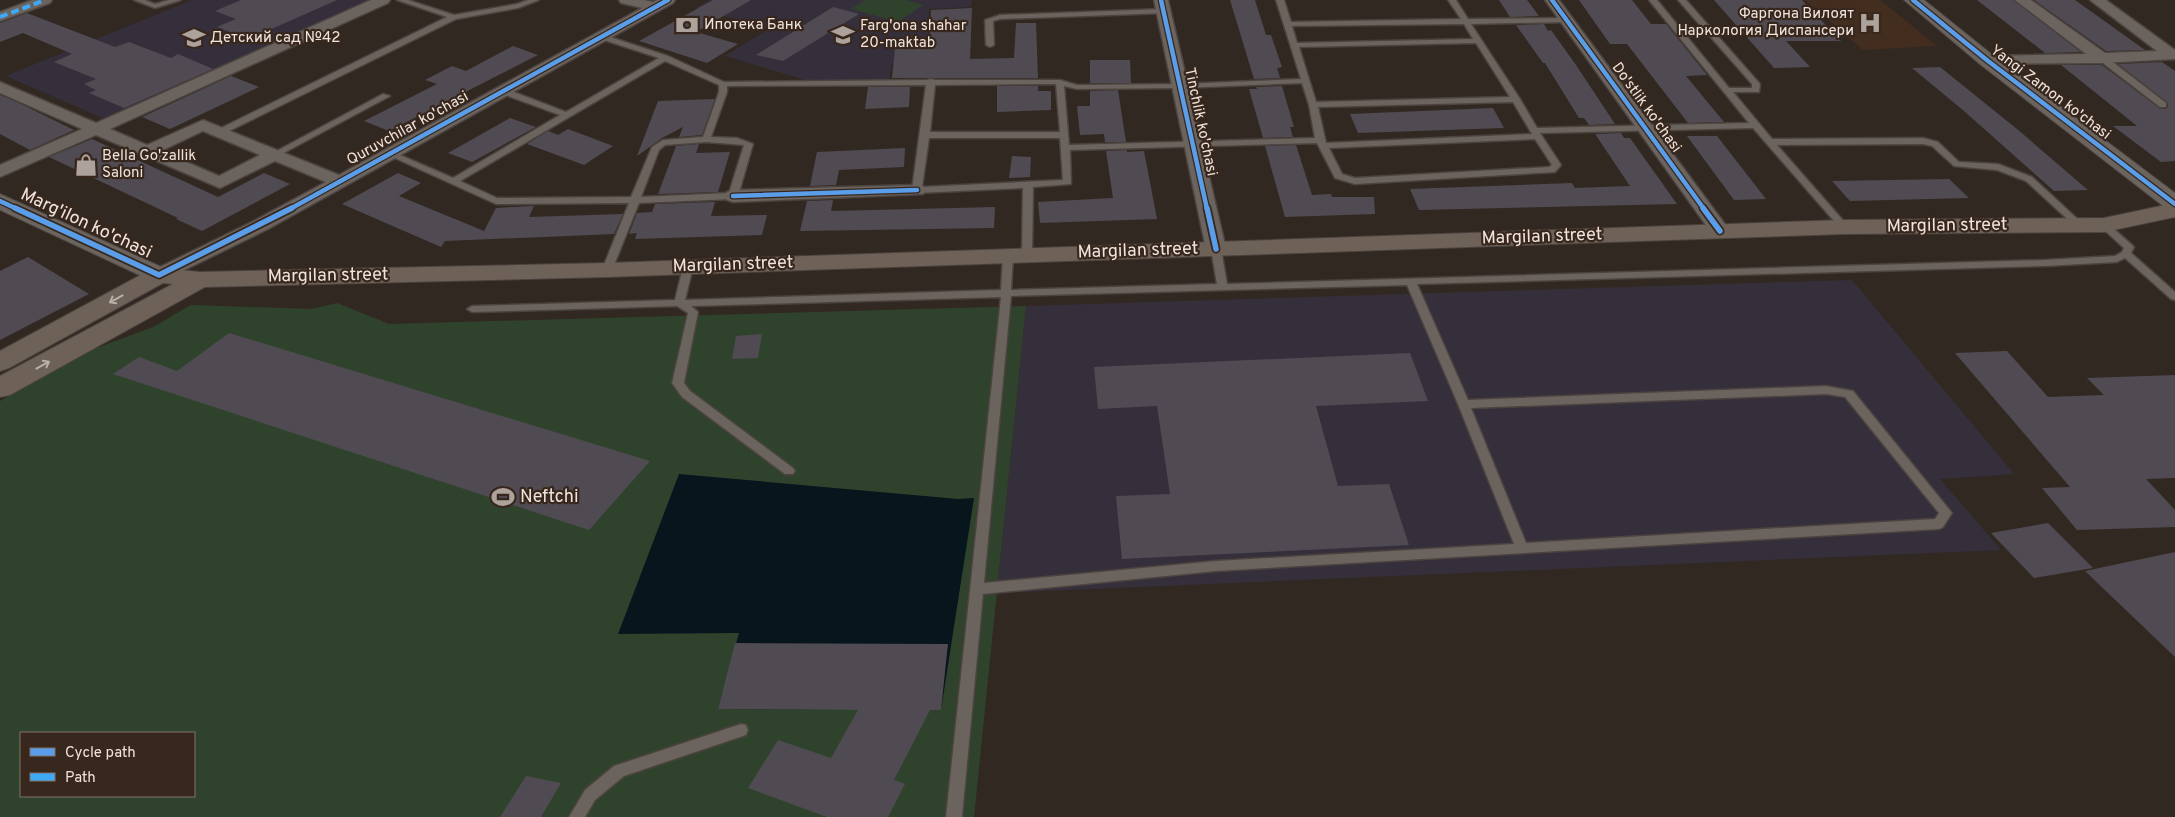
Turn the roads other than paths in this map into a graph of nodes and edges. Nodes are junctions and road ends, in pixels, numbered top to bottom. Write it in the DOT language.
graph roads {
  1 [pos="44,0"];
  2 [pos="138,0"];
  3 [pos="177,0"];
  4 [pos="383,0"];
  5 [pos="402,0"];
  6 [pos="535,0"];
  7 [pos="626,0"];
  8 [pos="1280,0"];
  9 [pos="1452,0"];
  10 [pos="1552,0"];
  11 [pos="1653,0"];
  12 [pos="1682,0"];
  13 [pos="1913,0"];
  14 [pos="2022,0"];
  15 [pos="2097,0"];
  16 [pos="661,4"];
  17 [pos="1162,6"];
  18 [pos="0,17"];
  19 [pos="454,17"];
  20 [pos="1566,20"];
  21 [pos="1465,22"];
  22 [pos="1288,24"];
  23 [pos="601,36"];
  24 [pos="1478,41"];
  25 [pos="990,45"];
  26 [pos="1294,45"];
  27 [pos="2174,55"];
  28 [pos="665,58"];
  29 [pos="2102,58"];
  30 [pos="1988,61"];
  31 [pos="931,81"];
  32 [pos="1060,82"];
  33 [pos="1304,82"];
  34 [pos="723,84"];
  35 [pos="1180,86"];
  36 [pos="0,87"];
  37 [pos="1726,90"];
  38 [pos="503,91"];
  39 [pos="386,96"];
  40 [pos="1516,99"];
  41 [pos="1313,105"];
  42 [pos="2163,105"];
  43 [pos="567,115"];
  44 [pos="1756,125"];
  45 [pos="96,129"];
  46 [pos="1646,130"];
  47 [pos="220,132"];
  48 [pos="1535,134"];
  49 [pos="925,135"];
  50 [pos="1065,135"];
  51 [pos="706,140"];
  52 [pos="1770,142"];
  53 [pos="1322,143"];
  54 [pos="1192,144"];
  55 [pos="1065,148"];
  56 [pos="147,151"];
  57 [pos="275,154"];
  58 [pos="390,154"];
  59 [pos="0,172"];
  60 [pos="339,181"];
  61 [pos="453,181"];
  62 [pos="1028,185"];
  63 [pos="917,190"];
  64 [pos="733,196"];
  65 [pos="635,200"];
  66 [pos="0,201"];
  67 [pos="2175,204"];
  68 [pos="2175,210"];
  69 [pos="2104,224"];
  70 [pos="2079,225"];
  71 [pos="1844,227"];
  72 [pos="1720,231"];
  73 [pos="1216,249"];
  74 [pos="2126,254"];
  75 [pos="1018,256"];
  76 [pos="688,267"];
  77 [pos="607,270"];
  78 [pos="159,275"];
  79 [pos="200,280"];
  80 [pos="1410,282"];
  81 [pos="1223,287"];
  82 [pos="1006,293"];
  83 [pos="2175,297"];
  84 [pos="679,303"];
  85 [pos="472,309"];
  86 [pos="0,362"];
  87 [pos="0,388"];
  88 [pos="1464,404"];
  89 [pos="789,471"];
  90 [pos="1522,548"];
  91 [pos="977,589"];
  92 [pos="740,730"];
  93 [pos="577,817"];
  94 [pos="954,817"];
  1 -- 18 [label="street"];
  2 -- 3 [label="lane"];
  4 -- 45 [label="street"];
  5 -- 19 [label="lane"];
  6 -- 19 [label="lane"];
  7 -- 16 [label="street"];
  8 -- 22 [label="lane"];
  9 -- 21 [label="lane"];
  10 -- 20 [label="street, Do'stlik ko'chasi"];
  11 -- 37 [label="lane"];
  12 -- 37 [label="lane"];
  13 -- 30 [label="street, Yangi Zamon ko'chasi"];
  14 -- 29 [label="street"];
  15 -- 27 [label="street"];
  16 -- 23 [label="street, Quruvchilar ko'chasi"];
  17 -- 25 [label="lane"];
  17 -- 35 [label="street, Tinchlik ko'chasi"];
  19 -- 47 [label="lane"];
  20 -- 21 [label="lane"];
  20 -- 46 [label="street, Do'stlik ko'chasi"];
  21 -- 22 [label="lane"];
  21 -- 24 [label="lane"];
  22 -- 26 [label="lane"];
  23 -- 28 [label="lane"];
  23 -- 38 [label="street, Quruvchilar ko'chasi"];
  24 -- 26 [label="lane"];
  24 -- 40 [label="lane"];
  26 -- 33 [label="lane"];
  27 -- 29 [label="street"];
  28 -- 34 [label="lane"];
  28 -- 43 [label="lane"];
  29 -- 30 [label="street"];
  29 -- 42 [label="lane"];
  30 -- 67 [label="street, Yangi Zamon ko'chasi"];
  31 -- 32 [label="lane"];
  31 -- 34 [label="lane"];
  31 -- 49 [label="lane"];
  32 -- 35 [label="lane"];
  32 -- 50 [label="lane"];
  33 -- 35 [label="lane"];
  33 -- 41 [label="lane"];
  34 -- 51 [label="lane"];
  35 -- 54 [label="street, Tinchlik ko'chasi"];
  36 -- 45 [label="street"];
  37 -- 44 [label="lane"];
  38 -- 43 [label="lane"];
  38 -- 58 [label="street, Quruvchilar ko'chasi"];
  39 -- 57 [label="lane"];
  40 -- 41 [label="lane"];
  40 -- 48 [label="lane"];
  41 -- 53 [label="lane"];
  43 -- 61 [label="lane"];
  44 -- 46 [label="lane"];
  44 -- 52 [label="lane"];
  45 -- 56 [label="street"];
  45 -- 59 [label="street"];
  46 -- 48 [label="lane"];
  46 -- 72 [label="street, Do'stlik ko'chasi"];
  47 -- 56 [label="street"];
  47 -- 57 [label="street"];
  48 -- 53 [label="lane"];
  48 -- 53 [label="lane"];
  49 -- 50 [label="lane"];
  49 -- 63 [label="lane"];
  50 -- 55 [label="lane"];
  51 -- 64 [label="lane"];
  51 -- 65 [label="lane"];
  52 -- 70 [label="lane"];
  52 -- 71 [label="lane"];
  53 -- 54 [label="lane"];
  54 -- 55 [label="lane"];
  54 -- 73 [label="street, Tinchlik ko'chasi"];
  55 -- 62 [label="lane"];
  56 -- 57 [label="street"];
  57 -- 60 [label="street"];
  58 -- 60 [label="street, Quruvchilar ko'chasi"];
  58 -- 61 [label="lane"];
  60 -- 78 [label="street, Quruvchilar ko'chasi"];
  61 -- 65 [label="lane"];
  62 -- 63 [label="lane"];
  62 -- 75 [label="lane"];
  63 -- 64 [label="street"];
  64 -- 65 [label="lane"];
  65 -- 77 [label="lane"];
  66 -- 78 [label="street, Marg'ilon ko'chasi"];
  68 -- 69 [label="main road, Margilan street"];
  69 -- 70 [label="main road, Margilan street"];
  69 -- 74 [label="lane"];
  70 -- 71 [label="main road, Margilan street"];
  71 -- 72 [label="main road, Margilan street"];
  72 -- 73 [label="main road, Margilan street"];
  73 -- 75 [label="main road, Margilan street"];
  73 -- 81 [label="lane"];
  74 -- 80 [label="lane"];
  74 -- 83 [label="lane"];
  75 -- 76 [label="main road, Margilan street"];
  75 -- 82 [label="lane"];
  76 -- 77 [label="main road, Margilan street"];
  76 -- 84 [label="lane"];
  77 -- 79 [label="main road, Margilan street"];
  78 -- 79 [label="main road, Margilan street"];
  78 -- 86 [label="main road, Quruvchilar ko'chasi, one-way"];
  87 -- 79 [label="main road, one-way"];
  80 -- 81 [label="lane"];
  80 -- 88 [label="lane"];
  81 -- 82 [label="lane"];
  82 -- 84 [label="lane"];
  82 -- 91 [label="lane"];
  84 -- 85 [label="lane"];
  84 -- 89 [label="lane"];
  88 -- 90 [label="lane"];
  88 -- 90 [label="lane"];
  90 -- 91 [label="lane"];
  91 -- 94 [label="lane"];
  92 -- 93 [label="lane"];
}
